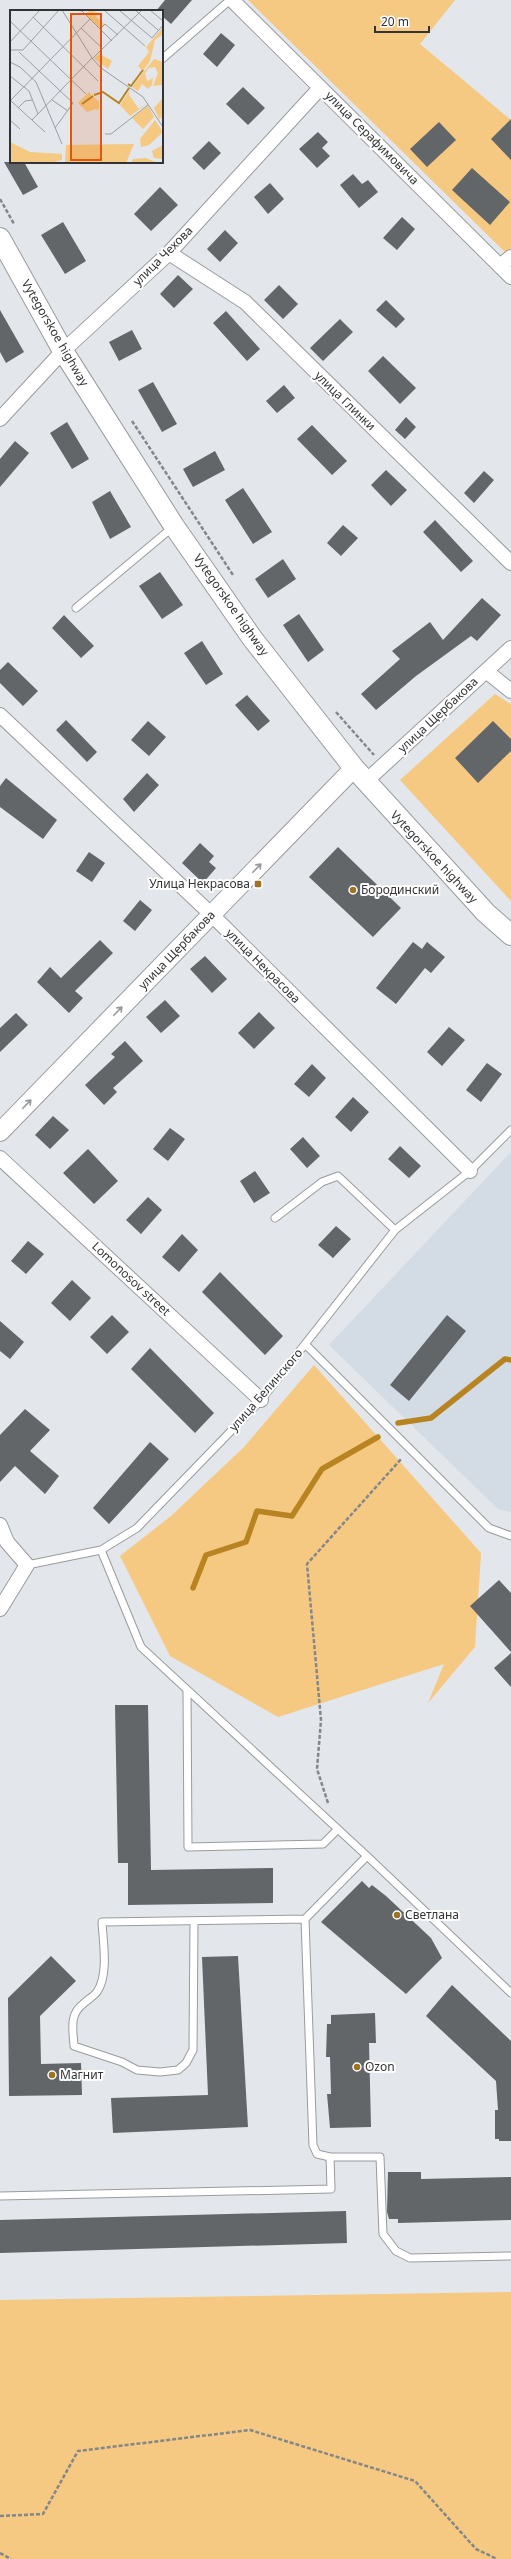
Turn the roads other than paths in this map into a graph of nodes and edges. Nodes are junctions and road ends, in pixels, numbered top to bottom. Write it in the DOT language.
graph roads {
  1 [pos="231,0"];
  2 [pos="163,58"];
  3 [pos="320,88"];
  4 [pos="8,232"];
  5 [pos="169,253"];
  6 [pos="511,257"];
  7 [pos="500,266"];
  8 [pos="511,277"];
  9 [pos="63,351"];
  10 [pos="0,419"];
  11 [pos="174,526"];
  12 [pos="511,563"];
  13 [pos="76,608"];
  14 [pos="511,648"];
  15 [pos="486,671"];
  16 [pos="511,691"];
  17 [pos="0,715"];
  18 [pos="360,775"];
  19 [pos="212,915"];
  20 [pos="511,935"];
  21 [pos="511,1130"];
  22 [pos="0,1132"];
  23 [pos="0,1158"];
  24 [pos="470,1171"];
  25 [pos="275,1218"];
  26 [pos="395,1230"];
  27 [pos="306,1345"];
  28 [pos="261,1400"];
  29 [pos="0,1525"];
  30 [pos="511,1536"];
  31 [pos="101,1550"];
  32 [pos="27,1565"];
  33 [pos="0,1609"];
  34 [pos="187,1690"];
  35 [pos="337,1830"];
  36 [pos="367,1856"];
  37 [pos="305,1919"];
  38 [pos="194,1922"];
  39 [pos="511,1993"];
  40 [pos="330,2157"];
  41 [pos="0,2196"];
  42 [pos="511,2256"];
  1 -- 2 [label="lane"];
  1 -- 3 [label="street, улица Серафимовича"];
  3 -- 5 [label="street, улица Чехова"];
  3 -- 7 [label="street, улица Серафимовича"];
  4 -- 9 [label="main road, Vytegorskoe highway"];
  5 -- 9 [label="street, улица Чехова"];
  5 -- 12 [label="street, улица Глинки"];
  6 -- 7 [label="street"];
  7 -- 8 [label="street, улица Серафимовича"];
  9 -- 10 [label="street, улица Чехова"];
  9 -- 11 [label="main road, Vytegorskoe highway"];
  11 -- 13 [label="lane"];
  11 -- 18 [label="main road, Vytegorskoe highway"];
  14 -- 15 [label="street, улица Щербакова"];
  15 -- 16 [label="street"];
  15 -- 18 [label="street, улица Щербакова"];
  17 -- 19 [label="street, улица Некрасова"];
  19 -- 18 [label="street, улица Щербакова, one-way"];
  18 -- 20 [label="main road, Vytegorskoe highway"];
  22 -- 19 [label="street, улица Щербакова, one-way"];
  19 -- 24 [label="street, улица Некрасова"];
  21 -- 24 [label="lane, улица Белинского"];
  23 -- 28 [label="street, Lomonosov street"];
  24 -- 26 [label="lane, улица Белинского"];
  25 -- 26 [label="lane"];
  26 -- 27 [label="lane, улица Белинского"];
  27 -- 28 [label="lane, улица Белинского"];
  27 -- 30 [label="lane"];
  28 -- 31 [label="lane, улица Белинского"];
  29 -- 32 [label="street"];
  31 -- 32 [label="lane, улица Белинского"];
  31 -- 34 [label="lane"];
  32 -- 33 [label="street"];
  34 -- 35 [label="lane"];
  34 -- 35 [label="lane"];
  35 -- 36 [label="lane"];
  36 -- 37 [label="lane"];
  36 -- 39 [label="lane"];
  37 -- 38 [label="lane"];
  37 -- 40 [label="lane"];
  38 -- 38 [label="lane"];
  40 -- 41 [label="lane"];
  40 -- 42 [label="lane"];
}
